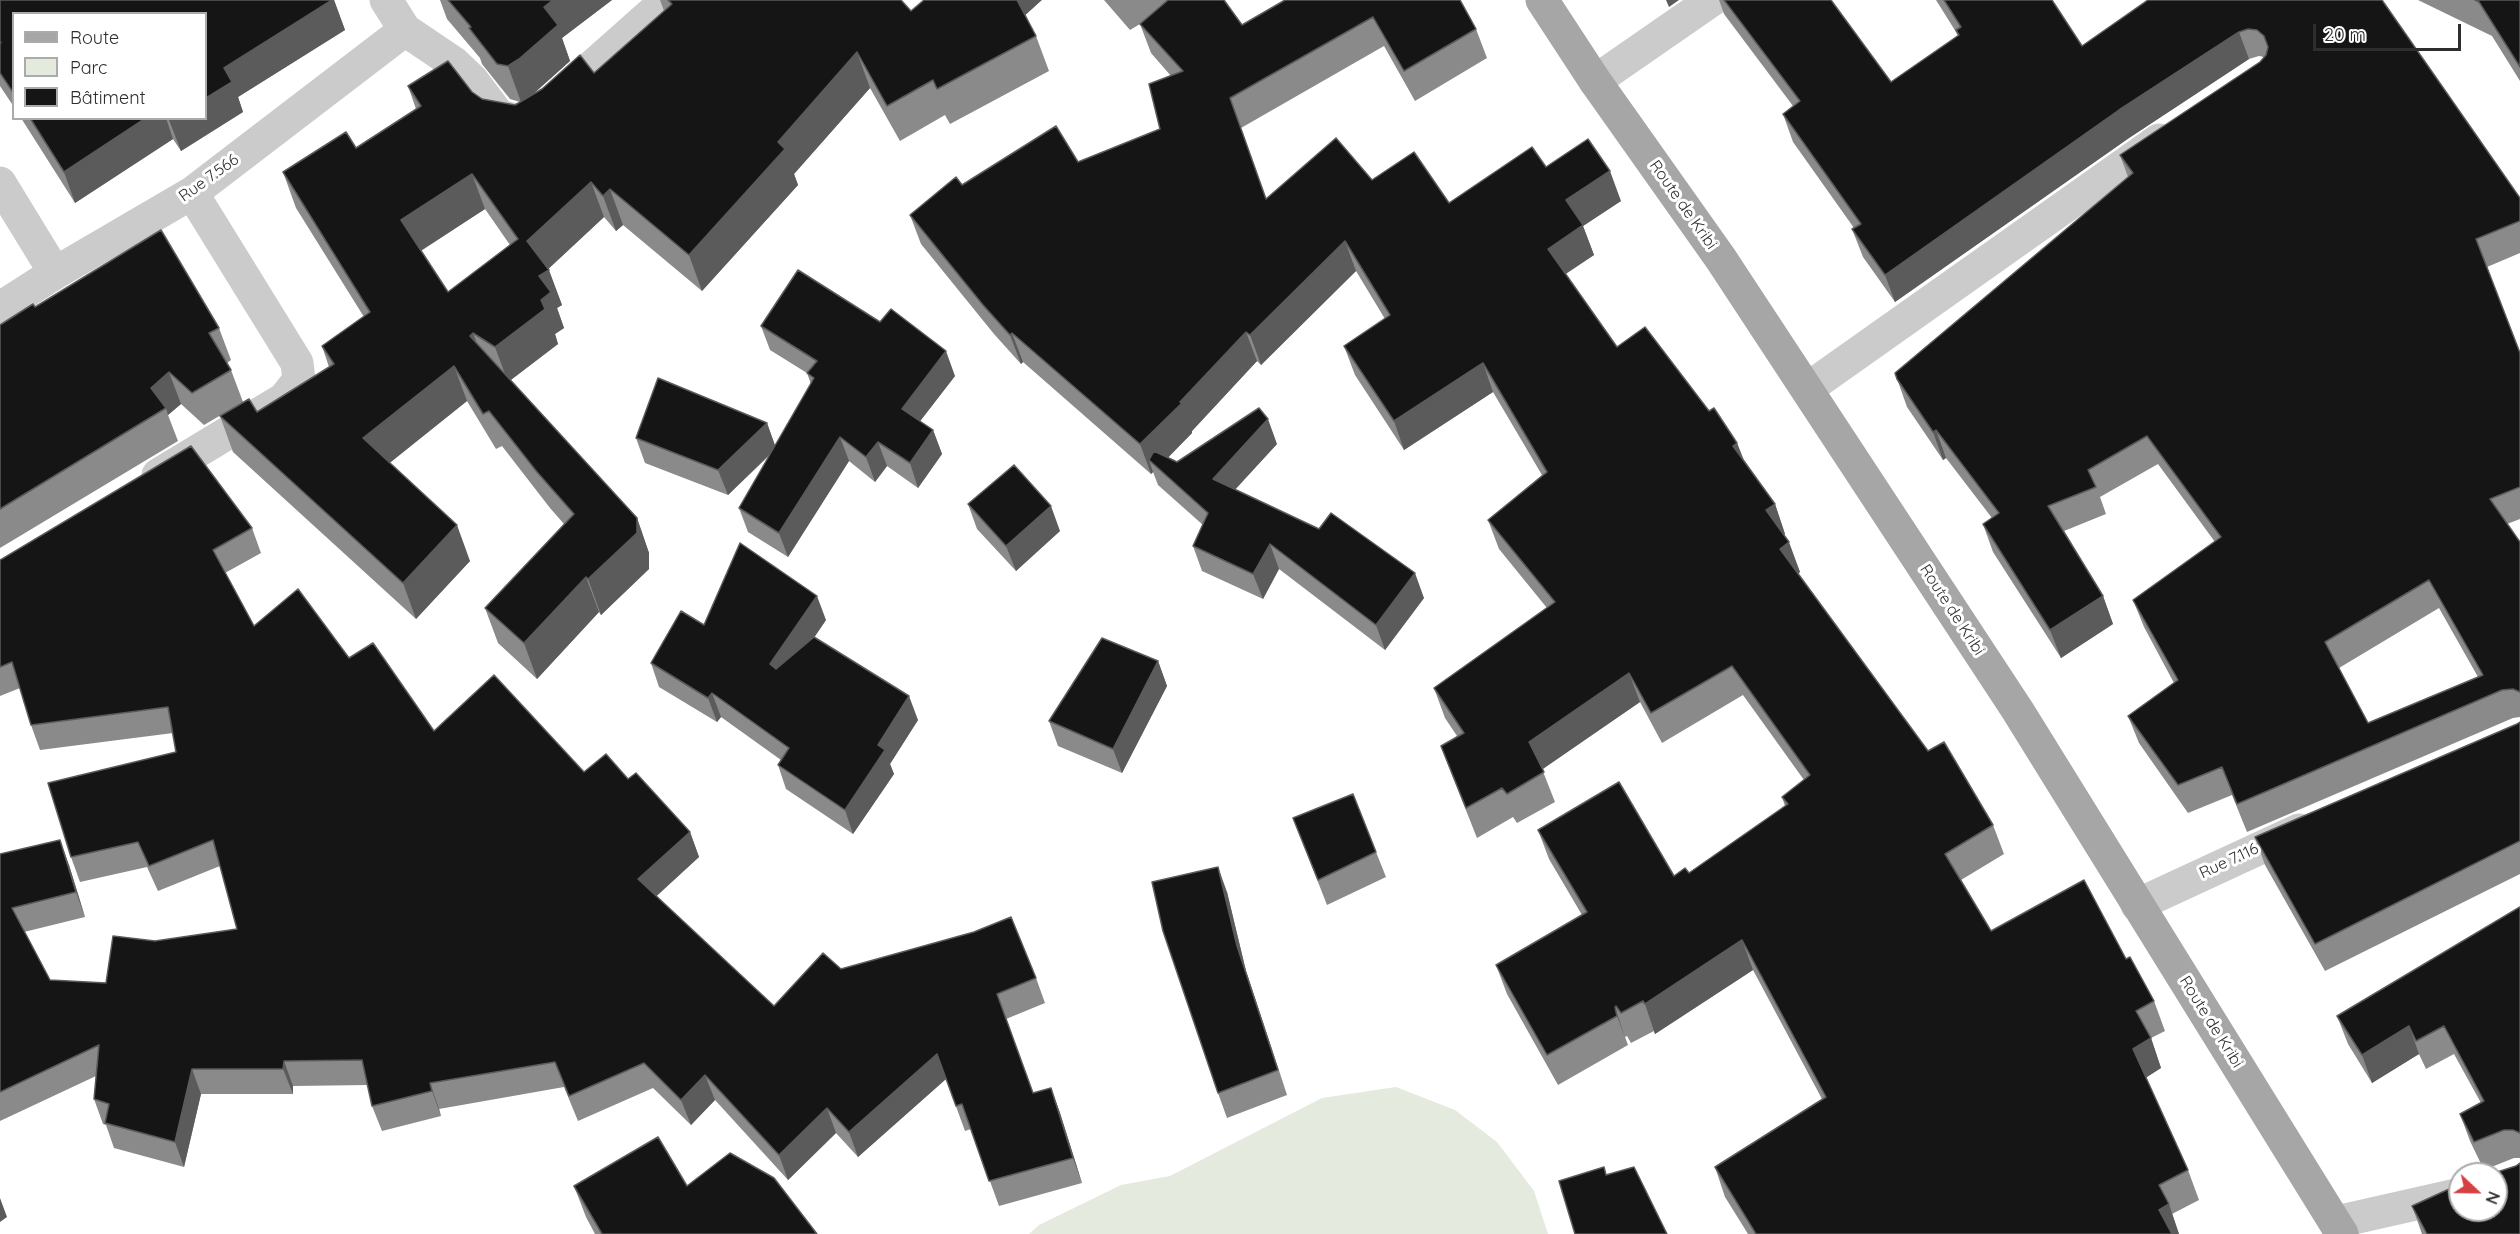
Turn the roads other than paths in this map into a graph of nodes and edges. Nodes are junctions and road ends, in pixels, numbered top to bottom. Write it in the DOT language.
graph roads {
  1 [pos="386,0"];
  2 [pos="667,0"];
  3 [pos="1542,0"];
  4 [pos="1712,0"];
  5 [pos="405,30"];
  6 [pos="1595,81"];
  7 [pos="2180,127"];
  8 [pos="0,183"];
  9 [pos="192,193"];
  10 [pos="55,273"];
  11 [pos="0,308"];
  12 [pos="1807,389"];
  13 [pos="133,490"];
  14 [pos="2323,819"];
  15 [pos="2138,904"];
  16 [pos="2448,1197"];
  17 [pos="2339,1228"];
  1 -- 5 [label="street"];
  2 -- 5 [label="street"];
  3 -- 6 [label="main road, Route de Kribi"];
  4 -- 6 [label="street"];
  5 -- 9 [label="street, Rue 7.566"];
  6 -- 12 [label="main road, Route de Kribi"];
  7 -- 12 [label="street"];
  8 -- 10 [label="street"];
  9 -- 10 [label="street, Rue 7.566"];
  9 -- 13 [label="street"];
  10 -- 11 [label="street, Rue 7.566"];
  12 -- 15 [label="main road, Route de Kribi"];
  14 -- 15 [label="street, Rue 7.116"];
  15 -- 17 [label="main road, Route de Kribi"];
  16 -- 17 [label="street"];
}
